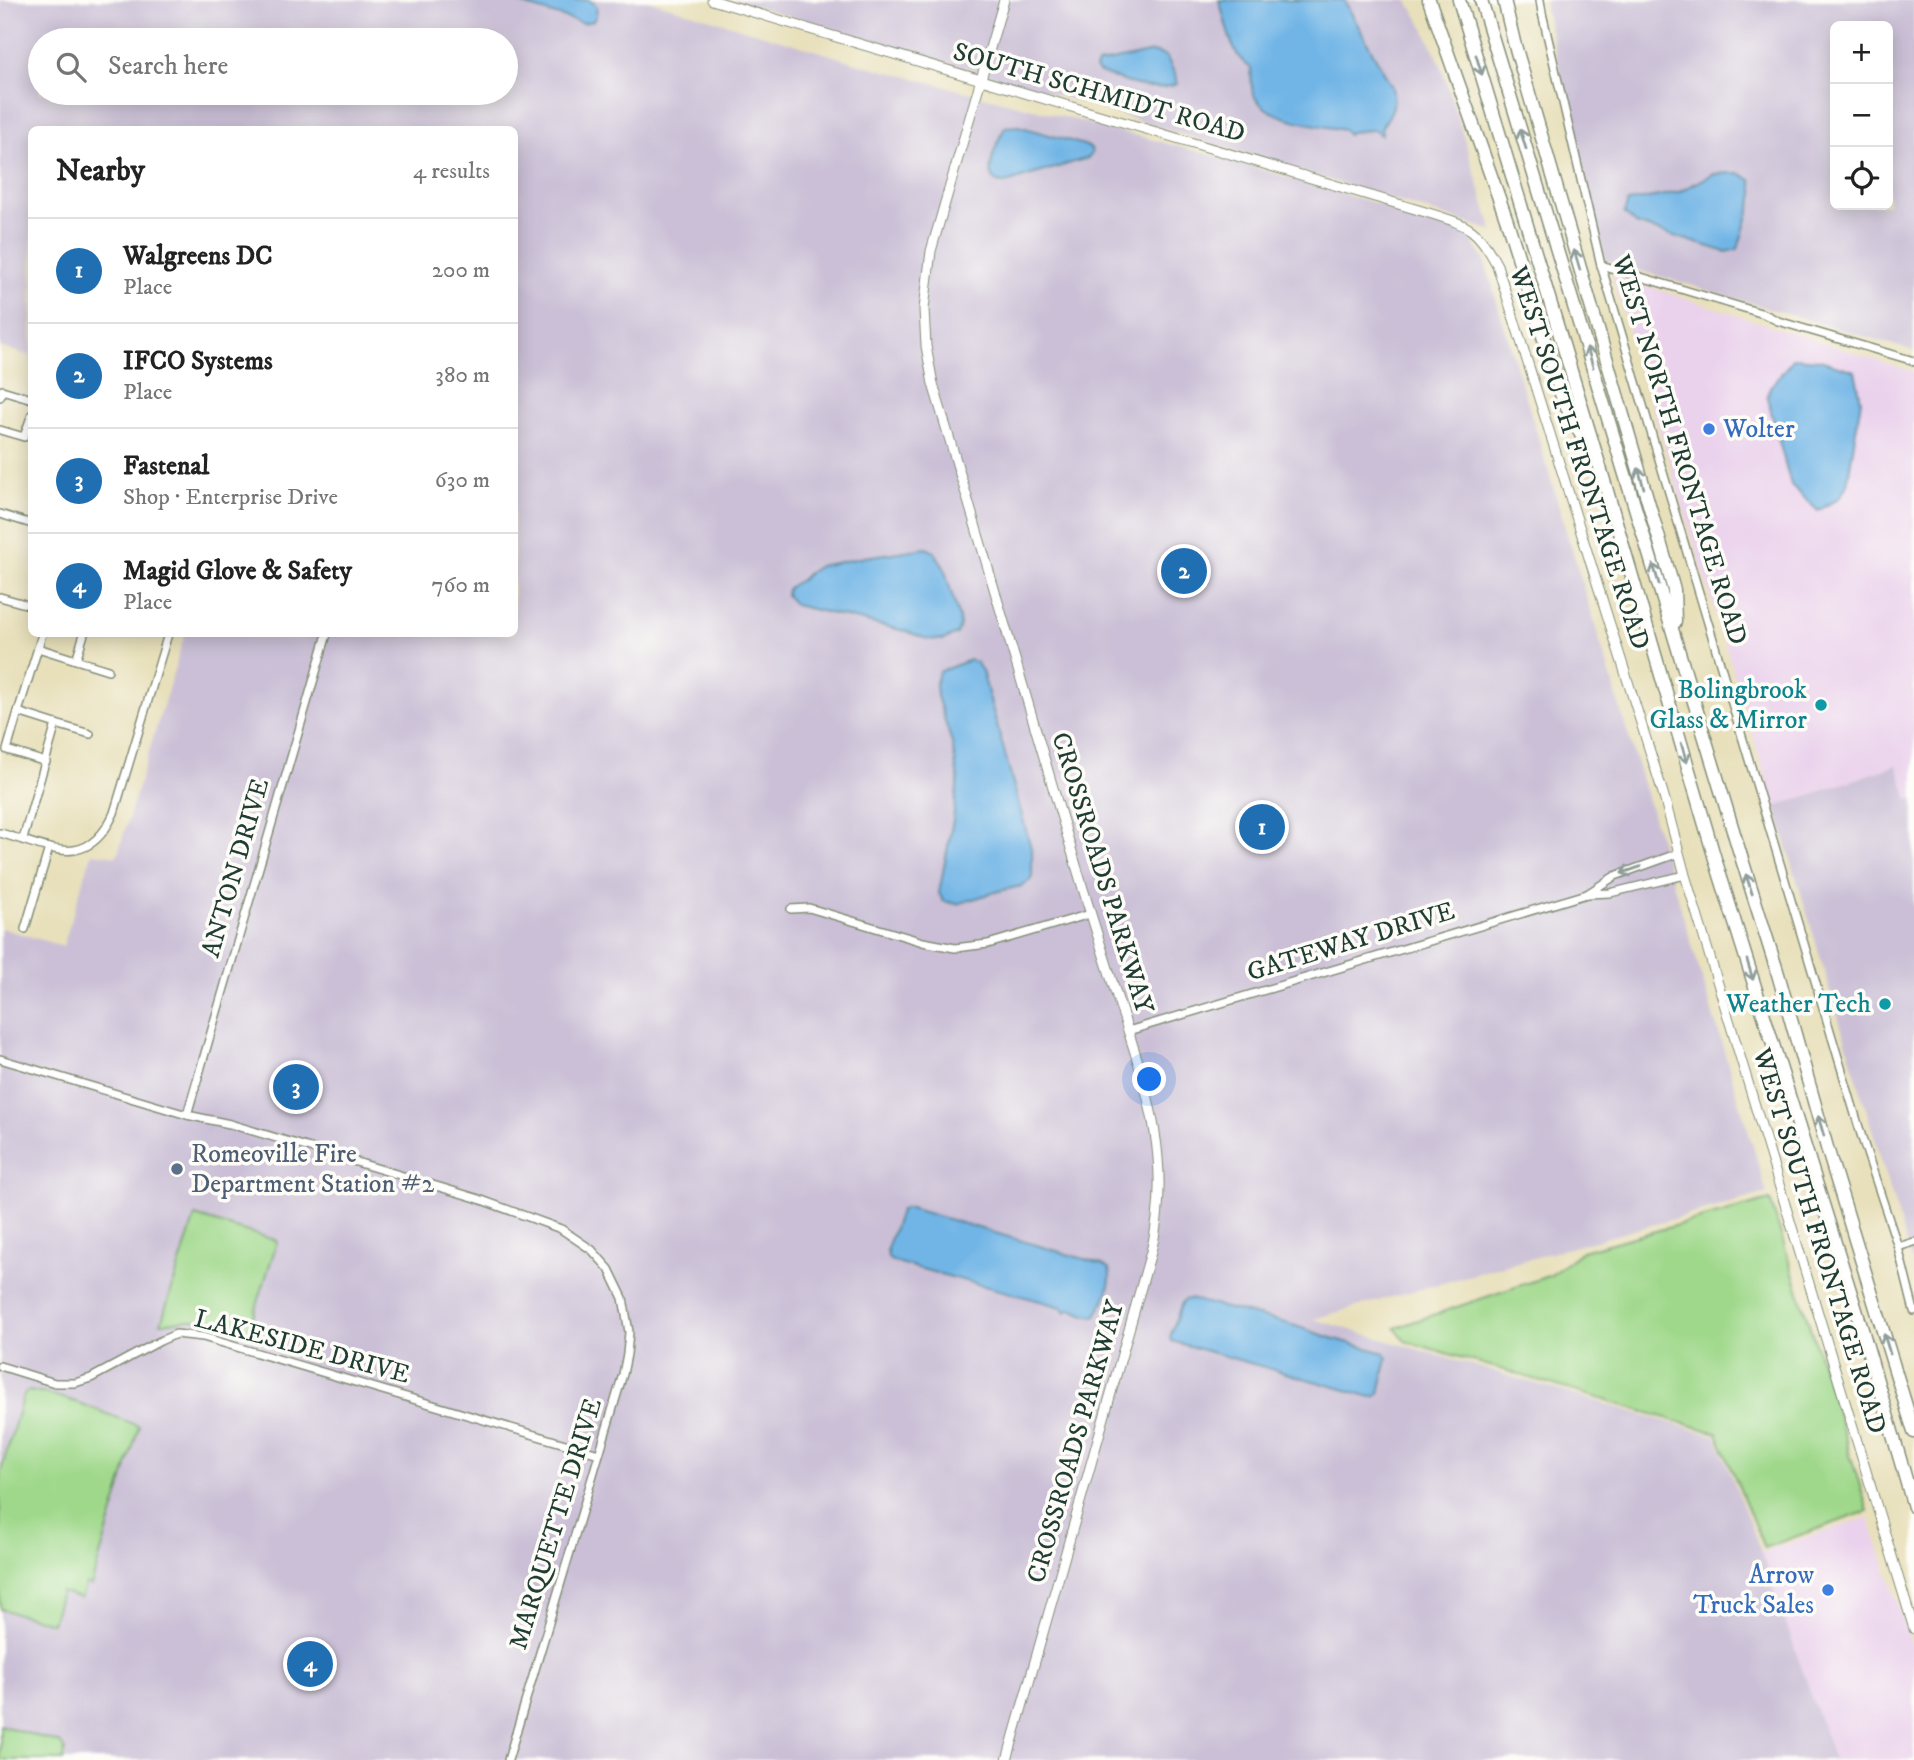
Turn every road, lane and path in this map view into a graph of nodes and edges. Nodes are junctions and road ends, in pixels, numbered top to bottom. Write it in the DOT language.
graph roads {
  1 [pos="712,0"];
  2 [pos="1004,0"];
  3 [pos="1429,0"];
  4 [pos="1459,0"];
  5 [pos="1481,0"];
  6 [pos="1504,0"];
  7 [pos="1540,0"];
  8 [pos="980,80"];
  9 [pos="1473,230"];
  10 [pos="1601,265"];
  11 [pos="1914,360"];
  12 [pos="1,392"];
  13 [pos="28,398"];
  14 [pos="0,430"];
  15 [pos="28,438"];
  16 [pos="1602,474"];
  17 [pos="0,514"];
  18 [pos="28,523"];
  19 [pos="0,597"];
  20 [pos="28,605"];
  21 [pos="41,637"];
  22 [pos="83,637"];
  23 [pos="167,637"];
  24 [pos="326,637"];
  25 [pos="1676,640"];
  26 [pos="38,648"];
  27 [pos="76,660"];
  28 [pos="108,670"];
  29 [pos="18,712"];
  30 [pos="56,723"];
  31 [pos="90,734"];
  32 [pos="3,749"];
  33 [pos="46,762"];
  34 [pos="0,833"];
  35 [pos="23,839"];
  36 [pos="48,848"];
  37 [pos="1679,853"];
  38 [pos="1685,875"];
  39 [pos="1587,894"];
  40 [pos="791,909"];
  41 [pos="1090,914"];
  42 [pos="25,929"];
  43 [pos="1128,1031"];
  44 [pos="0,1059"];
  45 [pos="187,1115"];
  46 [pos="1914,1242"];
  47 [pos="1898,1247"];
  48 [pos="1914,1311"];
  49 [pos="0,1366"];
  50 [pos="1914,1432"];
  51 [pos="598,1454"];
  52 [pos="1914,1507"];
  53 [pos="1914,1629"];
  54 [pos="508,1760"];
  55 [pos="1007,1760"];
  1 -- 8 [label="street, SOUTH SCHMIDT ROAD"];
  2 -- 8 [label="street, CROSSROADS PARKWAY"];
  3 -- 16 [label="highway"];
  4 -- 16 [label="highway, one-way"];
  25 -- 5 [label="highway, one-way"];
  25 -- 6 [label="highway, one-way"];
  7 -- 10 [label="street, WEST NORTH FRONTAGE ROAD"];
  8 -- 9 [label="street, SOUTH SCHMIDT ROAD"];
  8 -- 41 [label="street, CROSSROADS PARKWAY"];
  9 -- 37 [label="street, WEST SOUTH FRONTAGE ROAD"];
  10 -- 11 [label="street"];
  10 -- 47 [label="street, WEST NORTH FRONTAGE ROAD"];
  12 -- 13 [label="street"];
  14 -- 15 [label="street"];
  16 -- 52 [label="highway, one-way"];
  17 -- 18 [label="street"];
  19 -- 20 [label="street"];
  21 -- 26 [label="street"];
  22 -- 27 [label="street"];
  23 -- 36 [label="street"];
  24 -- 45 [label="street, ANTON DRIVE"];
  50 -- 25 [label="highway, one-way"];
  26 -- 27 [label="street"];
  26 -- 29 [label="street"];
  27 -- 28 [label="street"];
  29 -- 30 [label="street"];
  29 -- 32 [label="street"];
  30 -- 31 [label="street"];
  30 -- 33 [label="street"];
  32 -- 33 [label="street"];
  33 -- 35 [label="street"];
  34 -- 35 [label="street"];
  35 -- 36 [label="street"];
  36 -- 42 [label="street"];
  37 -- 38 [label="street, WEST SOUTH FRONTAGE ROAD"];
  37 -- 39 [label="street, GATEWAY DRIVE, one-way"];
  38 -- 39 [label="street, GATEWAY DRIVE"];
  38 -- 53 [label="street, WEST SOUTH FRONTAGE ROAD"];
  39 -- 43 [label="street, GATEWAY DRIVE"];
  40 -- 41 [label="street"];
  41 -- 43 [label="street, CROSSROADS PARKWAY"];
  43 -- 55 [label="street, CROSSROADS PARKWAY"];
  44 -- 45 [label="street, MARQUETTE DRIVE"];
  45 -- 51 [label="street, MARQUETTE DRIVE"];
  46 -- 47 [label="street"];
  47 -- 48 [label="street, WEST NORTH FRONTAGE ROAD"];
  49 -- 51 [label="street, LAKESIDE DRIVE"];
  51 -- 54 [label="street, MARQUETTE DRIVE"];
}
